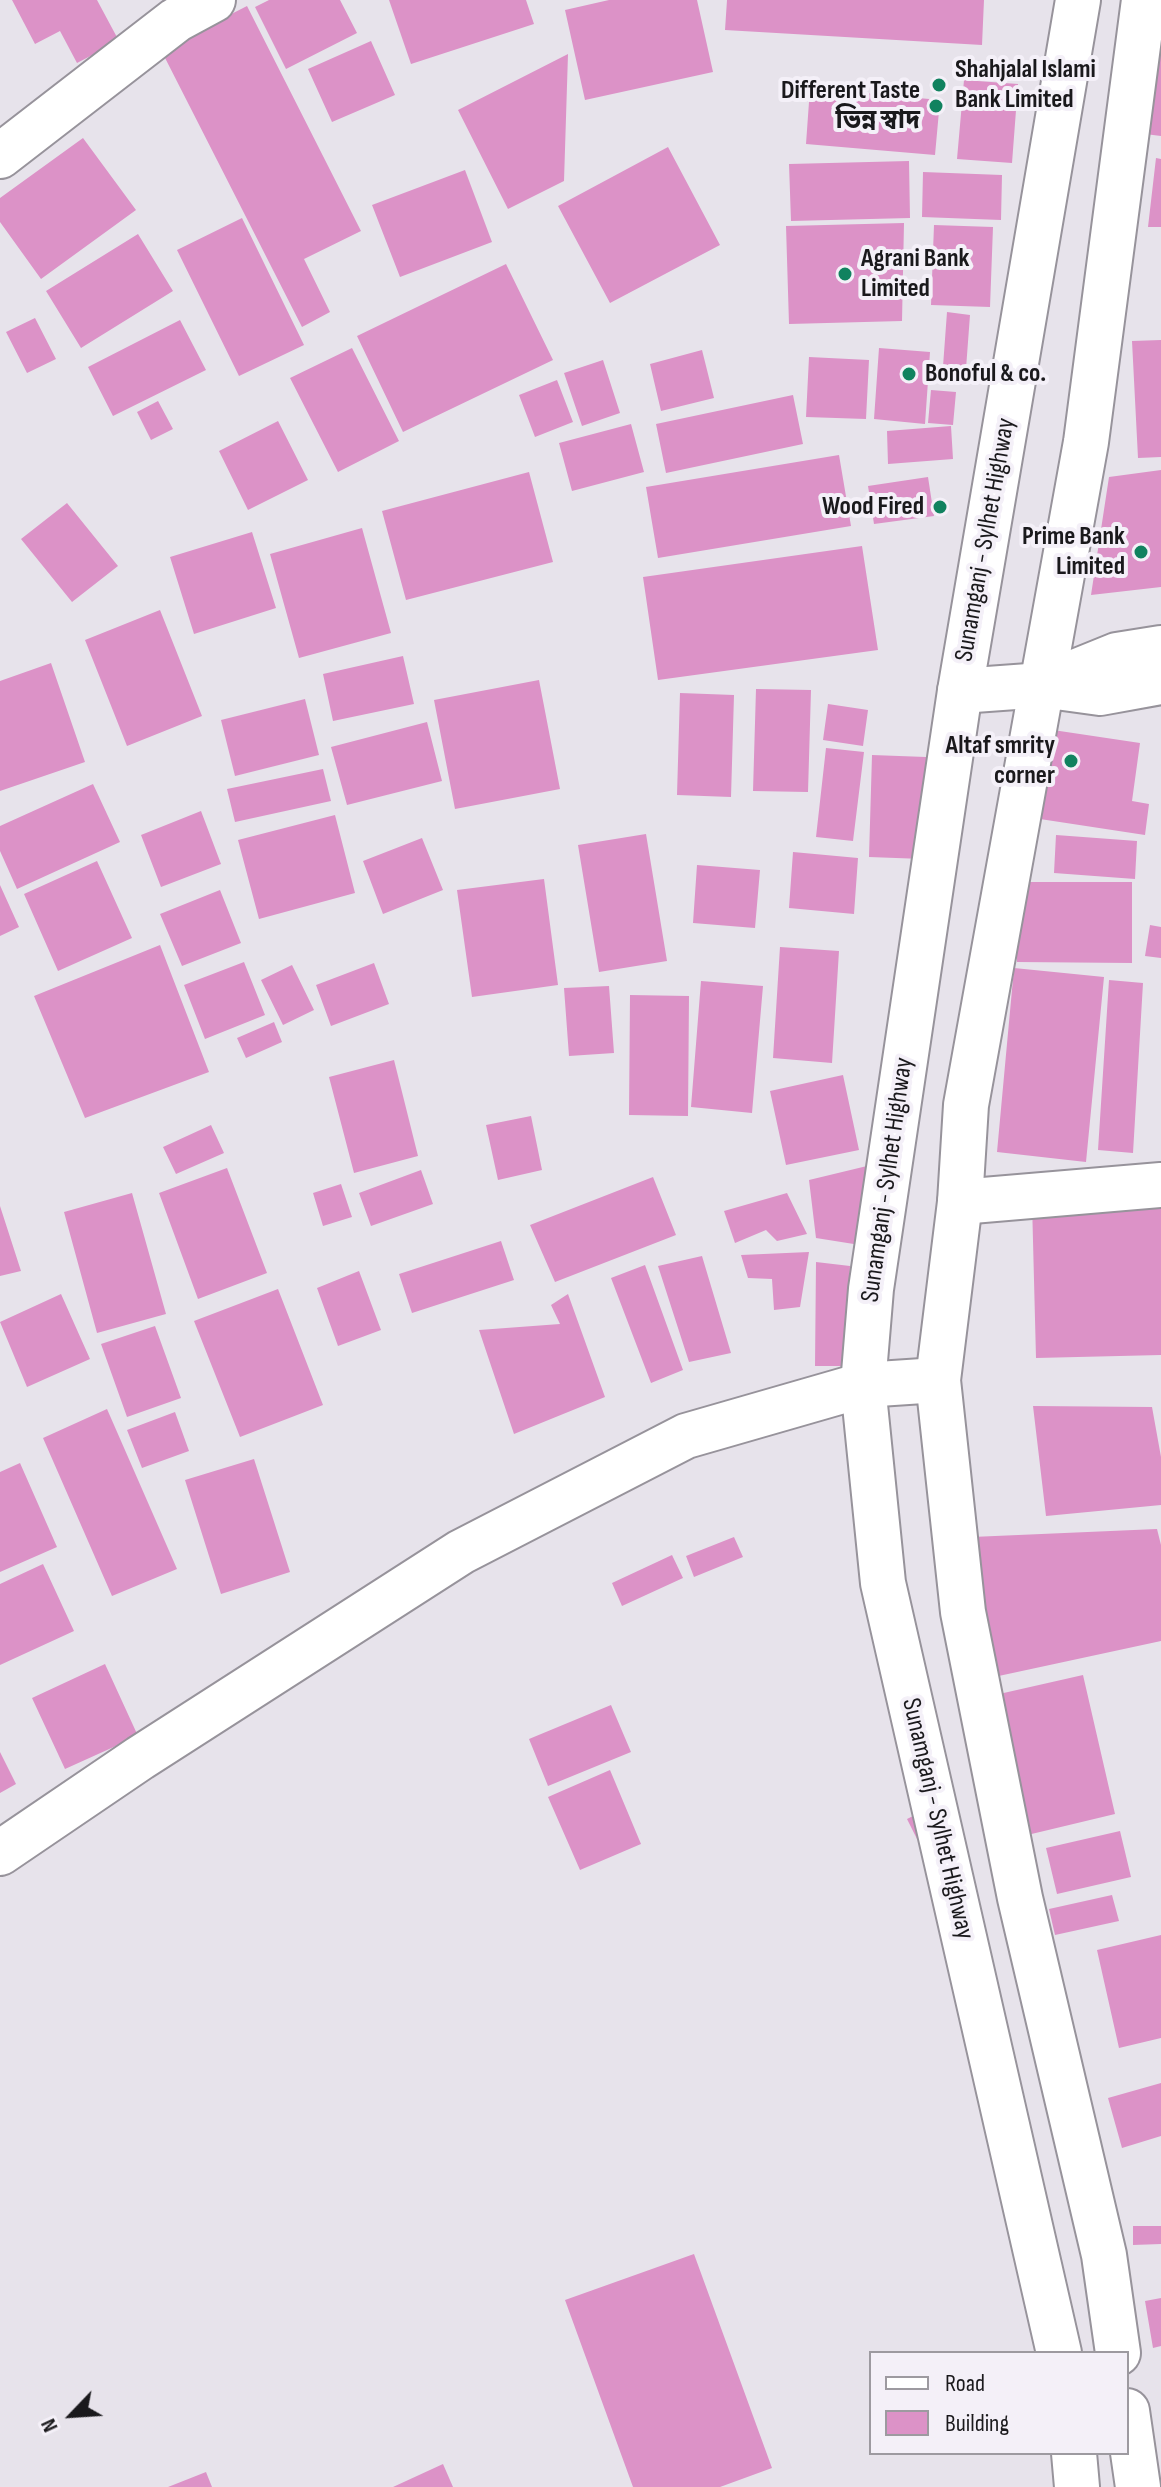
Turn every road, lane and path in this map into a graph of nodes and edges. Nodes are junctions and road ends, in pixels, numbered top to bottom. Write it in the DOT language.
graph roads {
  1 [pos="213,0"];
  2 [pos="1078,0"];
  3 [pos="1144,0"];
  4 [pos="0,156"];
  5 [pos="1161,648"];
  6 [pos="1161,682"];
  7 [pos="1043,685"];
  8 [pos="960,691"];
  9 [pos="1161,1185"];
  10 [pos="960,1202"];
  11 [pos="938,1380"];
  12 [pos="863,1385"];
  13 [pos="0,1853"];
  14 [pos="1059,2351"];
  15 [pos="1118,2351"];
  16 [pos="1129,2425"];
  17 [pos="1074,2455"];
  18 [pos="1077,2487"];
  19 [pos="1138,2487"];
  1 -- 4 [label="main road"];
  2 -- 8 [label="main road, Sunamganj - Sylhet Highway"];
  3 -- 7 [label="main road"];
  5 -- 7 [label="main road"];
  6 -- 7 [label="main road"];
  7 -- 8 [label="main road"];
  7 -- 10 [label="main road"];
  8 -- 12 [label="main road, Sunamganj - Sylhet Highway"];
  9 -- 10 [label="main road"];
  10 -- 11 [label="main road"];
  11 -- 12 [label="main road"];
  11 -- 15 [label="main road"];
  12 -- 13 [label="main road"];
  12 -- 14 [label="main road, Sunamganj - Sylhet Highway"];
  16 -- 19 [label="main road"];
  17 -- 18 [label="main road"];
}
